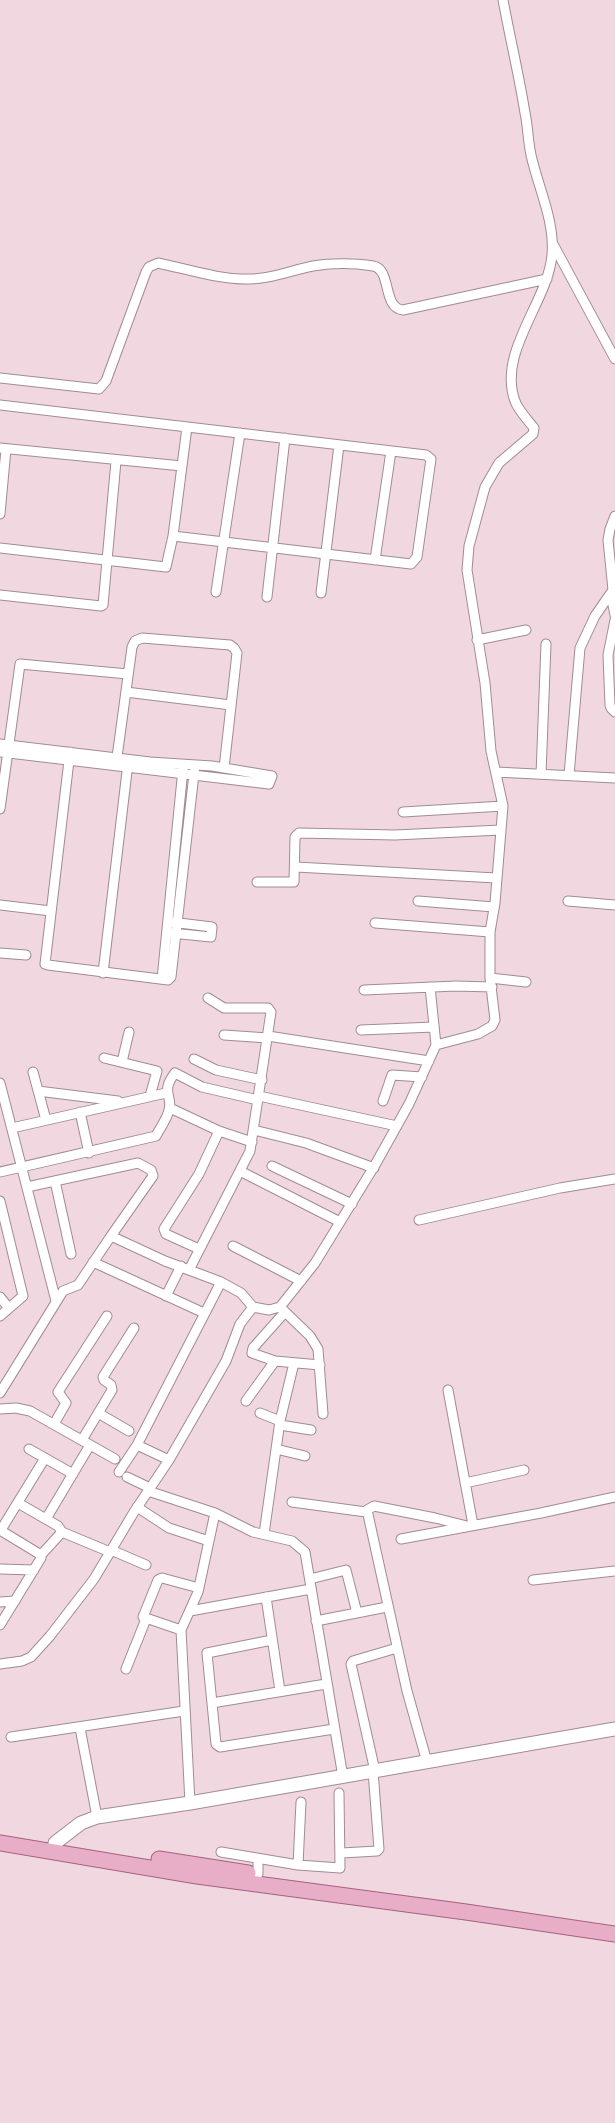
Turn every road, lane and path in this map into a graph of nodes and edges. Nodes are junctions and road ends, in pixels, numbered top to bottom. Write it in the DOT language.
graph roads {
  1 [pos="504,0"];
  2 [pos="551,241"];
  3 [pos="547,279"];
  4 [pos="615,358"];
  5 [pos="0,378"];
  6 [pos="0,405"];
  7 [pos="186,427"];
  8 [pos="240,433"];
  9 [pos="285,438"];
  10 [pos="339,445"];
  11 [pos="3,448"];
  12 [pos="391,451"];
  13 [pos="116,461"];
  14 [pos="182,466"];
  15 [pos="0,514"];
  16 [pos="615,516"];
  17 [pos="173,536"];
  18 [pos="224,542"];
  19 [pos="0,548"];
  20 [pos="272,548"];
  21 [pos="326,554"];
  22 [pos="375,560"];
  23 [pos="108,562"];
  24 [pos="216,592"];
  25 [pos="321,593"];
  26 [pos="611,594"];
  27 [pos="0,595"];
  28 [pos="267,597"];
  29 [pos="615,615"];
  30 [pos="615,620"];
  31 [pos="526,630"];
  32 [pos="478,640"];
  33 [pos="546,644"];
  34 [pos="128,674"];
  35 [pos="126,692"];
  36 [pos="231,705"];
  37 [pos="615,712"];
  38 [pos="4,749"];
  39 [pos="70,757"];
  40 [pos="117,757"];
  41 [pos="128,758"];
  42 [pos="184,764"];
  43 [pos="195,765"];
  44 [pos="127,768"];
  45 [pos="224,768"];
  46 [pos="496,772"];
  47 [pos="541,774"];
  48 [pos="182,775"];
  49 [pos="569,775"];
  50 [pos="193,776"];
  51 [pos="615,778"];
  52 [pos="503,806"];
  53 [pos="0,809"];
  54 [pos="403,812"];
  55 [pos="501,830"];
  56 [pos="173,862"];
  57 [pos="184,862"];
  58 [pos="296,867"];
  59 [pos="496,878"];
  60 [pos="257,882"];
  61 [pos="418,901"];
  62 [pos="568,901"];
  63 [pos="0,905"];
  64 [pos="615,905"];
  65 [pos="494,907"];
  66 [pos="51,911"];
  67 [pos="167,922"];
  68 [pos="177,923"];
  69 [pos="375,923"];
  70 [pos="166,932"];
  71 [pos="490,932"];
  72 [pos="176,933"];
  73 [pos="0,953"];
  74 [pos="26,955"];
  75 [pos="103,973"];
  76 [pos="162,979"];
  77 [pos="491,982"];
  78 [pos="526,982"];
  79 [pos="430,987"];
  80 [pos="364,990"];
  81 [pos="208,998"];
  82 [pos="434,1027"];
  83 [pos="361,1030"];
  84 [pos="129,1032"];
  85 [pos="224,1035"];
  86 [pos="268,1037"];
  87 [pos="436,1045"];
  88 [pos="104,1058"];
  89 [pos="194,1059"];
  90 [pos="430,1061"];
  91 [pos="122,1062"];
  92 [pos="33,1072"];
  93 [pos="422,1078"];
  94 [pos="262,1080"];
  95 [pos="0,1083"];
  96 [pos="38,1091"];
  97 [pos="166,1092"];
  98 [pos="150,1096"];
  99 [pos="259,1098"];
  100 [pos="123,1101"];
  101 [pos="383,1101"];
  102 [pos="170,1108"];
  103 [pos="80,1112"];
  104 [pos="46,1120"];
  105 [pos="397,1126"];
  106 [pos="12,1128"];
  107 [pos="254,1130"];
  108 [pos="219,1131"];
  109 [pos="252,1142"];
  110 [pos="88,1153"];
  111 [pos="272,1166"];
  112 [pos="22,1167"];
  113 [pos="374,1168"];
  114 [pos="240,1171"];
  115 [pos="0,1172"];
  116 [pos="615,1179"];
  117 [pos="55,1181"];
  118 [pos="28,1188"];
  119 [pos="0,1202"];
  120 [pos="352,1204"];
  121 [pos="419,1220"];
  122 [pos="340,1222"];
  123 [pos="111,1236"];
  124 [pos="232,1246"];
  125 [pos="199,1249"];
  126 [pos="71,1254"];
  127 [pos="93,1262"];
  128 [pos="185,1268"];
  129 [pos="301,1281"];
  130 [pos="221,1282"];
  131 [pos="166,1296"];
  132 [pos="0,1297"];
  133 [pos="56,1301"];
  134 [pos="8,1307"];
  135 [pos="253,1307"];
  136 [pos="283,1309"];
  137 [pos="204,1313"];
  138 [pos="0,1316"];
  139 [pos="107,1316"];
  140 [pos="134,1328"];
  141 [pos="275,1362"];
  142 [pos="294,1363"];
  143 [pos="320,1365"];
  144 [pos="448,1390"];
  145 [pos="0,1393"];
  146 [pos="246,1401"];
  147 [pos="0,1409"];
  148 [pos="98,1413"];
  149 [pos="260,1413"];
  150 [pos="323,1414"];
  151 [pos="280,1423"];
  152 [pos="54,1424"];
  153 [pos="311,1430"];
  154 [pos="128,1431"];
  155 [pos="82,1440"];
  156 [pos="90,1445"];
  157 [pos="137,1445"];
  158 [pos="29,1449"];
  159 [pos="276,1449"];
  160 [pos="305,1456"];
  161 [pos="46,1458"];
  162 [pos="115,1459"];
  163 [pos="169,1460"];
  164 [pos="524,1470"];
  165 [pos="73,1474"];
  166 [pos="465,1483"];
  167 [pos="149,1490"];
  168 [pos="615,1496"];
  169 [pos="292,1502"];
  170 [pos="18,1503"];
  171 [pos="137,1507"];
  172 [pos="366,1512"];
  173 [pos="215,1513"];
  174 [pos="46,1519"];
  175 [pos="470,1526"];
  176 [pos="0,1530"];
  177 [pos="62,1532"];
  178 [pos="264,1534"];
  179 [pos="401,1539"];
  180 [pos="209,1541"];
  181 [pos="111,1551"];
  182 [pos="41,1555"];
  183 [pos="146,1565"];
  184 [pos="0,1569"];
  185 [pos="34,1570"];
  186 [pos="615,1571"];
  187 [pos="533,1580"];
  188 [pos="311,1584"];
  189 [pos="199,1588"];
  190 [pos="266,1597"];
  191 [pos="15,1601"];
  192 [pos="0,1602"];
  193 [pos="387,1607"];
  194 [pos="190,1611"];
  195 [pos="357,1613"];
  196 [pos="146,1619"];
  197 [pos="316,1621"];
  198 [pos="0,1625"];
  199 [pos="181,1630"];
  200 [pos="272,1640"];
  201 [pos="397,1648"];
  202 [pos="0,1664"];
  203 [pos="126,1669"];
  204 [pos="326,1684"];
  205 [pos="280,1691"];
  206 [pos="212,1704"];
  207 [pos="184,1711"];
  208 [pos="80,1728"];
  209 [pos="334,1729"];
  210 [pos="615,1729"];
  211 [pos="11,1738"];
  212 [pos="427,1762"];
  213 [pos="374,1771"];
  214 [pos="343,1777"];
  215 [pos="340,1793"];
  216 [pos="301,1802"];
  217 [pos="190,1803"];
  218 [pos="97,1817"];
  219 [pos="0,1833"];
  220 [pos="0,1843"];
  221 [pos="55,1843"];
  222 [pos="221,1852"];
  223 [pos="342,1854"];
  224 [pos="258,1859"];
  225 [pos="298,1865"];
  226 [pos="258,1874"];
  227 [pos="615,1924"];
  228 [pos="615,1934"];
  1 -- 2 [label="street"];
  2 -- 3 [label="street"];
  2 -- 4 [label="street"];
  3 -- 5 [label="street"];
  3 -- 32 [label="street"];
  6 -- 7 [label="street"];
  7 -- 8 [label="street"];
  7 -- 14 [label="street"];
  8 -- 9 [label="street"];
  8 -- 18 [label="street"];
  9 -- 10 [label="street"];
  9 -- 20 [label="street"];
  10 -- 12 [label="street"];
  10 -- 21 [label="street"];
  11 -- 13 [label="street"];
  11 -- 15 [label="street"];
  12 -- 22 [label="street"];
  12 -- 22 [label="street"];
  13 -- 14 [label="street"];
  13 -- 23 [label="street"];
  14 -- 17 [label="street"];
  16 -- 26 [label="street"];
  17 -- 18 [label="street"];
  17 -- 23 [label="street"];
  18 -- 20 [label="street"];
  18 -- 24 [label="street"];
  19 -- 23 [label="street"];
  20 -- 21 [label="street"];
  20 -- 28 [label="street"];
  21 -- 22 [label="street"];
  21 -- 25 [label="street"];
  23 -- 27 [label="street"];
  26 -- 29 [label="street"];
  26 -- 49 [label="street"];
  30 -- 37 [label="street"];
  31 -- 32 [label="street"];
  32 -- 46 [label="street"];
  33 -- 47 [label="street"];
  34 -- 35 [label="street"];
  34 -- 36 [label="street"];
  34 -- 38 [label="street"];
  35 -- 36 [label="street"];
  35 -- 40 [label="street"];
  36 -- 45 [label="street"];
  38 -- 39 [label="street"];
  38 -- 53 [label="street"];
  39 -- 40 [label="street"];
  39 -- 44 [label="street"];
  39 -- 66 [label="street"];
  40 -- 41 [label="street"];
  41 -- 42 [label="street"];
  41 -- 44 [label="street"];
  42 -- 43 [label="street"];
  42 -- 48 [label="street"];
  43 -- 45 [label="street"];
  43 -- 50 [label="street"];
  44 -- 48 [label="street"];
  44 -- 75 [label="street"];
  45 -- 50 [label="street"];
  46 -- 47 [label="street"];
  46 -- 52 [label="street"];
  47 -- 49 [label="street"];
  48 -- 50 [label="street"];
  48 -- 56 [label="street"];
  49 -- 51 [label="street"];
  50 -- 57 [label="street"];
  52 -- 54 [label="street"];
  52 -- 55 [label="street"];
  55 -- 58 [label="street"];
  55 -- 59 [label="street"];
  56 -- 57 [label="street"];
  56 -- 67 [label="street"];
  57 -- 68 [label="street"];
  58 -- 59 [label="street"];
  58 -- 60 [label="street"];
  59 -- 65 [label="street"];
  61 -- 65 [label="street"];
  62 -- 64 [label="street"];
  63 -- 66 [label="street"];
  65 -- 71 [label="street"];
  66 -- 75 [label="street"];
  67 -- 68 [label="street"];
  67 -- 70 [label="street"];
  68 -- 72 [label="street"];
  68 -- 72 [label="street"];
  69 -- 71 [label="street"];
  70 -- 72 [label="street"];
  70 -- 76 [label="street"];
  71 -- 77 [label="street"];
  72 -- 76 [label="street"];
  73 -- 74 [label="street"];
  75 -- 76 [label="street"];
  77 -- 78 [label="street"];
  77 -- 79 [label="street"];
  77 -- 87 [label="street"];
  79 -- 80 [label="street"];
  79 -- 82 [label="street"];
  81 -- 86 [label="street"];
  82 -- 83 [label="street"];
  82 -- 87 [label="street"];
  84 -- 91 [label="street"];
  85 -- 86 [label="street"];
  86 -- 90 [label="street"];
  86 -- 94 [label="street"];
  87 -- 90 [label="street"];
  88 -- 91 [label="street"];
  89 -- 94 [label="street"];
  90 -- 93 [label="street"];
  91 -- 98 [label="street"];
  92 -- 96 [label="street"];
  93 -- 101 [label="street"];
  93 -- 105 [label="street"];
  94 -- 99 [label="street"];
  95 -- 106 [label="street"];
  96 -- 100 [label="street"];
  96 -- 104 [label="street"];
  97 -- 98 [label="street"];
  97 -- 99 [label="street"];
  97 -- 102 [label="street"];
  98 -- 100 [label="street"];
  99 -- 105 [label="street"];
  99 -- 107 [label="street"];
  100 -- 103 [label="street"];
  102 -- 108 [label="street"];
  102 -- 110 [label="street"];
  103 -- 104 [label="street"];
  103 -- 110 [label="street"];
  104 -- 106 [label="street"];
  105 -- 113 [label="street"];
  106 -- 112 [label="street"];
  107 -- 109 [label="street"];
  107 -- 113 [label="street"];
  108 -- 109 [label="street"];
  108 -- 125 [label="street"];
  109 -- 114 [label="street"];
  110 -- 112 [label="street"];
  111 -- 120 [label="street"];
  112 -- 115 [label="street"];
  112 -- 118 [label="street"];
  113 -- 120 [label="street"];
  114 -- 122 [label="street"];
  114 -- 125 [label="street"];
  116 -- 121 [label="street"];
  117 -- 118 [label="street"];
  117 -- 123 [label="street"];
  117 -- 126 [label="street"];
  118 -- 133 [label="street"];
  119 -- 134 [label="street"];
  120 -- 122 [label="street"];
  122 -- 129 [label="street"];
  123 -- 127 [label="street"];
  123 -- 128 [label="street"];
  124 -- 129 [label="street"];
  125 -- 128 [label="street"];
  127 -- 131 [label="street"];
  127 -- 133 [label="street"];
  128 -- 130 [label="street"];
  128 -- 131 [label="street"];
  129 -- 136 [label="street"];
  130 -- 135 [label="street"];
  130 -- 137 [label="street"];
  131 -- 137 [label="street"];
  132 -- 134 [label="street"];
  133 -- 145 [label="street"];
  134 -- 138 [label="street"];
  135 -- 136 [label="street"];
  135 -- 163 [label="street"];
  136 -- 141 [label="street"];
  136 -- 143 [label="street"];
  137 -- 157 [label="street"];
  139 -- 152 [label="street"];
  140 -- 148 [label="street"];
  141 -- 142 [label="street"];
  141 -- 146 [label="street"];
  142 -- 143 [label="street"];
  142 -- 151 [label="street"];
  143 -- 150 [label="street"];
  144 -- 166 [label="street"];
  147 -- 152 [label="street"];
  148 -- 154 [label="street"];
  148 -- 155 [label="street"];
  149 -- 151 [label="street"];
  151 -- 153 [label="street"];
  151 -- 159 [label="street"];
  152 -- 155 [label="street"];
  155 -- 156 [label="street"];
  156 -- 162 [label="street"];
  156 -- 165 [label="street"];
  157 -- 163 [label="street"];
  157 -- 167 [label="street"];
  158 -- 161 [label="street"];
  159 -- 160 [label="street"];
  159 -- 178 [label="street"];
  161 -- 165 [label="street"];
  161 -- 170 [label="street"];
  163 -- 167 [label="street"];
  164 -- 166 [label="street"];
  165 -- 174 [label="street"];
  166 -- 175 [label="street"];
  167 -- 171 [label="street"];
  167 -- 173 [label="street"];
  168 -- 175 [label="street"];
  169 -- 172 [label="street"];
  170 -- 174 [label="street"];
  170 -- 176 [label="street"];
  171 -- 180 [label="street"];
  171 -- 181 [label="street"];
  172 -- 175 [label="street"];
  172 -- 193 [label="street"];
  173 -- 178 [label="street"];
  173 -- 180 [label="street"];
  174 -- 177 [label="street"];
  175 -- 179 [label="street"];
  176 -- 182 [label="street"];
  177 -- 181 [label="street"];
  177 -- 182 [label="street"];
  178 -- 188 [label="street"];
  180 -- 189 [label="street"];
  181 -- 183 [label="street"];
  181 -- 202 [label="street"];
  182 -- 185 [label="street"];
  184 -- 185 [label="street"];
  185 -- 191 [label="street"];
  186 -- 187 [label="street"];
  188 -- 190 [label="street"];
  188 -- 195 [label="street"];
  188 -- 197 [label="street"];
  189 -- 194 [label="street"];
  189 -- 196 [label="street"];
  190 -- 194 [label="street"];
  190 -- 200 [label="street"];
  191 -- 192 [label="street"];
  191 -- 198 [label="street"];
  193 -- 195 [label="street"];
  193 -- 201 [label="street"];
  194 -- 199 [label="street"];
  195 -- 197 [label="street"];
  196 -- 199 [label="street"];
  196 -- 203 [label="street"];
  197 -- 204 [label="street"];
  199 -- 207 [label="street"];
  200 -- 205 [label="street"];
  200 -- 206 [label="street"];
  201 -- 212 [label="street"];
  201 -- 213 [label="street"];
  204 -- 205 [label="street"];
  204 -- 209 [label="street"];
  205 -- 206 [label="street"];
  206 -- 209 [label="street"];
  207 -- 208 [label="street"];
  207 -- 217 [label="street"];
  208 -- 211 [label="street"];
  208 -- 218 [label="street"];
  209 -- 214 [label="street"];
  210 -- 212 [label="street"];
  212 -- 213 [label="street"];
  213 -- 214 [label="street"];
  213 -- 223 [label="street"];
  214 -- 217 [label="street"];
  215 -- 223 [label="street"];
  216 -- 225 [label="street"];
  217 -- 218 [label="street"];
  218 -- 221 [label="street"];
  219 -- 221 [label="main road"];
  220 -- 228 [label="main road"];
  221 -- 226 [label="main road"];
  222 -- 224 [label="street"];
  223 -- 225 [label="street"];
  224 -- 225 [label="street"];
  224 -- 226 [label="street"];
  226 -- 227 [label="main road"];
}
